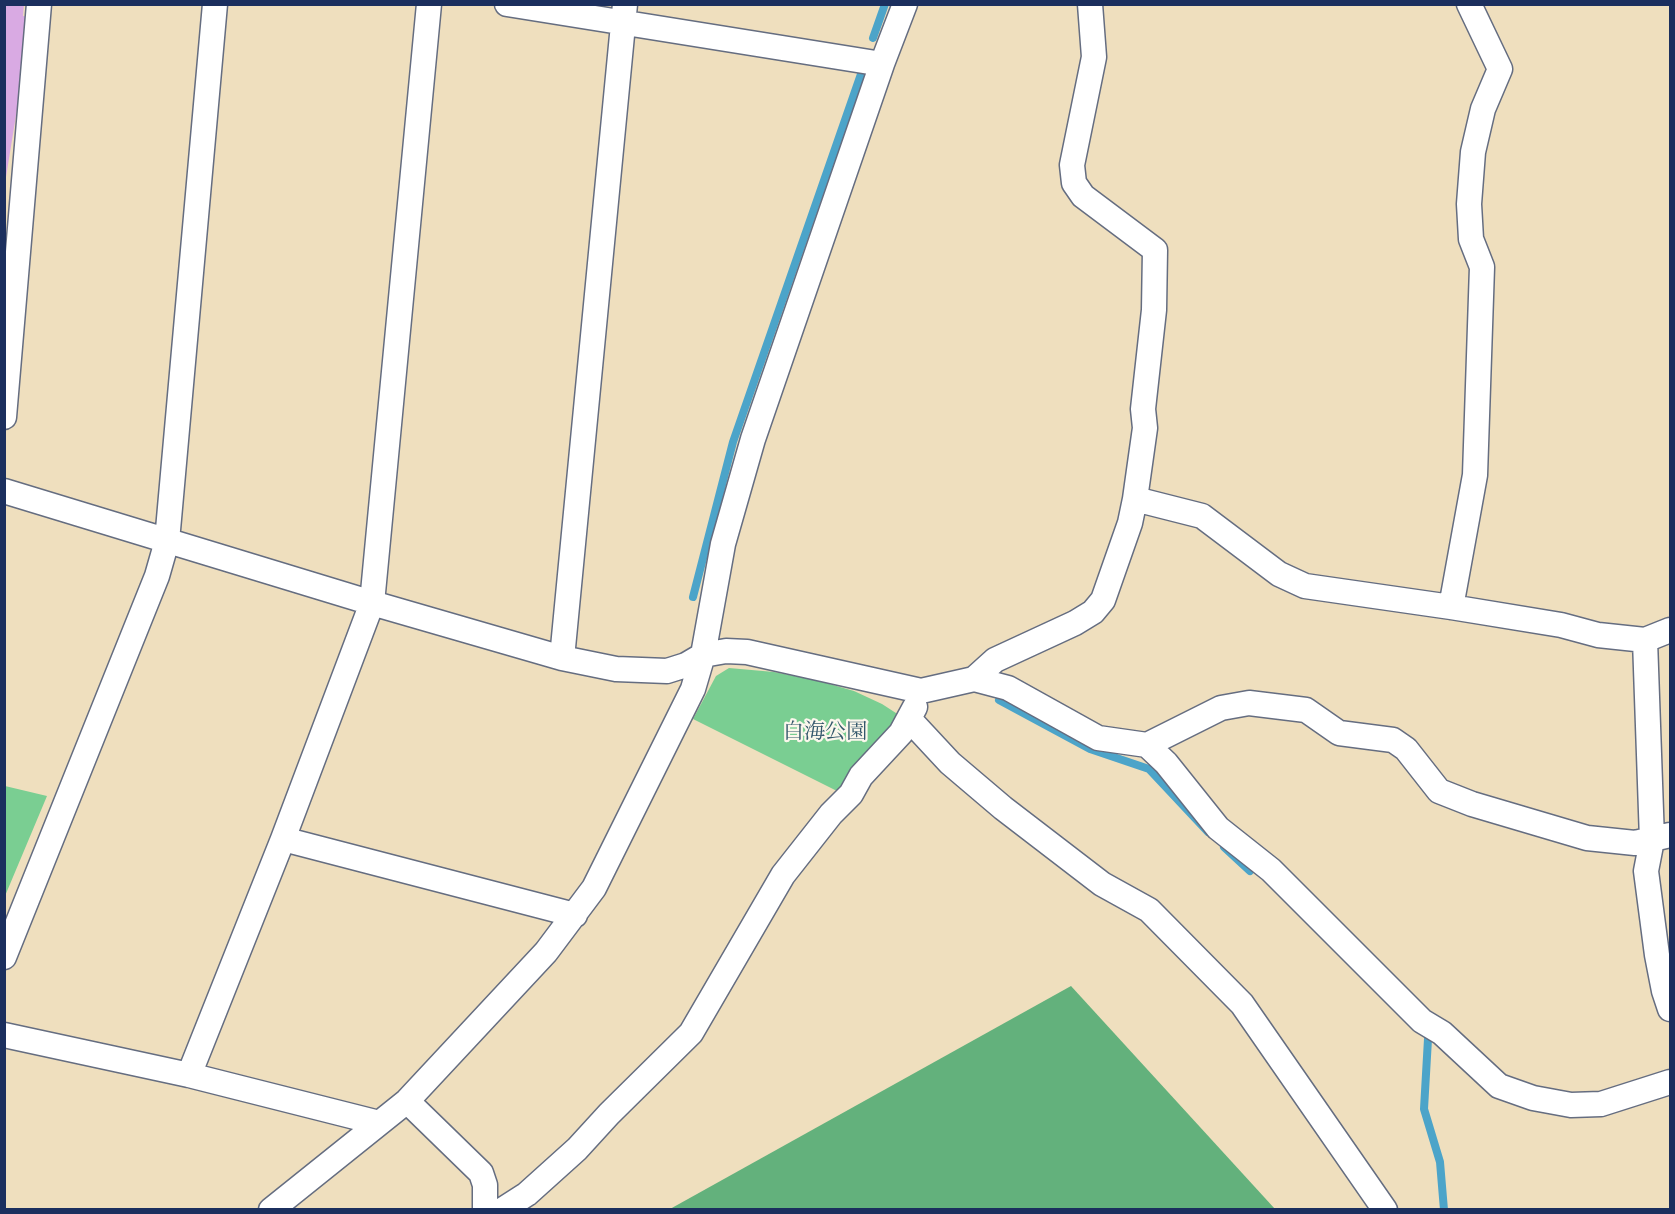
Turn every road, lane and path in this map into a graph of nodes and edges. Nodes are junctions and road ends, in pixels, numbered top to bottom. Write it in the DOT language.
graph roads {
  1 [pos="39,4"];
  2 [pos="215,4"];
  3 [pos="429,4"];
  4 [pos="507,4"];
  5 [pos="905,4"];
  6 [pos="1090,4"];
  7 [pos="1469,4"];
  8 [pos="624,14"];
  9 [pos="882,64"];
  10 [pos="4,417"];
  11 [pos="4,491"];
  12 [pos="1135,499"];
  13 [pos="167,542"];
  14 [pos="372,603"];
  15 [pos="1451,607"];
  16 [pos="1671,630"];
  17 [pos="1645,640"];
  18 [pos="703,655"];
  19 [pos="562,658"];
  20 [pos="974,679"];
  21 [pos="921,690"];
  22 [pos="910,720"];
  23 [pos="1147,745"];
  24 [pos="1661,837"];
  25 [pos="282,838"];
  26 [pos="575,915"];
  27 [pos="4,957"];
  28 [pos="1671,1009"];
  29 [pos="4,1035"];
  30 [pos="189,1075"];
  31 [pos="1671,1082"];
  32 [pos="407,1101"];
  33 [pos="379,1123"];
  34 [pos="271,1209"];
  35 [pos="485,1209"];
  36 [pos="502,1209"];
  37 [pos="1385,1209"];
  1 -- 10 [label="street"];
  2 -- 13 [label="street"];
  3 -- 14 [label="street"];
  4 -- 8 [label="street"];
  5 -- 9 [label="street"];
  6 -- 12 [label="street"];
  7 -- 15 [label="street"];
  8 -- 9 [label="street"];
  8 -- 19 [label="street"];
  9 -- 18 [label="street"];
  11 -- 13 [label="street"];
  12 -- 15 [label="street"];
  12 -- 20 [label="street"];
  13 -- 14 [label="street"];
  13 -- 27 [label="street"];
  14 -- 19 [label="street"];
  14 -- 25 [label="street"];
  15 -- 17 [label="street"];
  16 -- 17 [label="street"];
  17 -- 24 [label="street"];
  18 -- 19 [label="street"];
  18 -- 21 [label="street"];
  18 -- 26 [label="street"];
  20 -- 21 [label="street"];
  20 -- 23 [label="street"];
  21 -- 22 [label="street"];
  22 -- 36 [label="street"];
  22 -- 37 [label="street"];
  23 -- 24 [label="street"];
  23 -- 31 [label="street"];
  24 -- 28 [label="street"];
  25 -- 26 [label="street"];
  25 -- 30 [label="street"];
  26 -- 32 [label="street"];
  29 -- 30 [label="street"];
  30 -- 33 [label="street"];
  32 -- 33 [label="street"];
  32 -- 35 [label="street"];
  33 -- 34 [label="street"];
}
